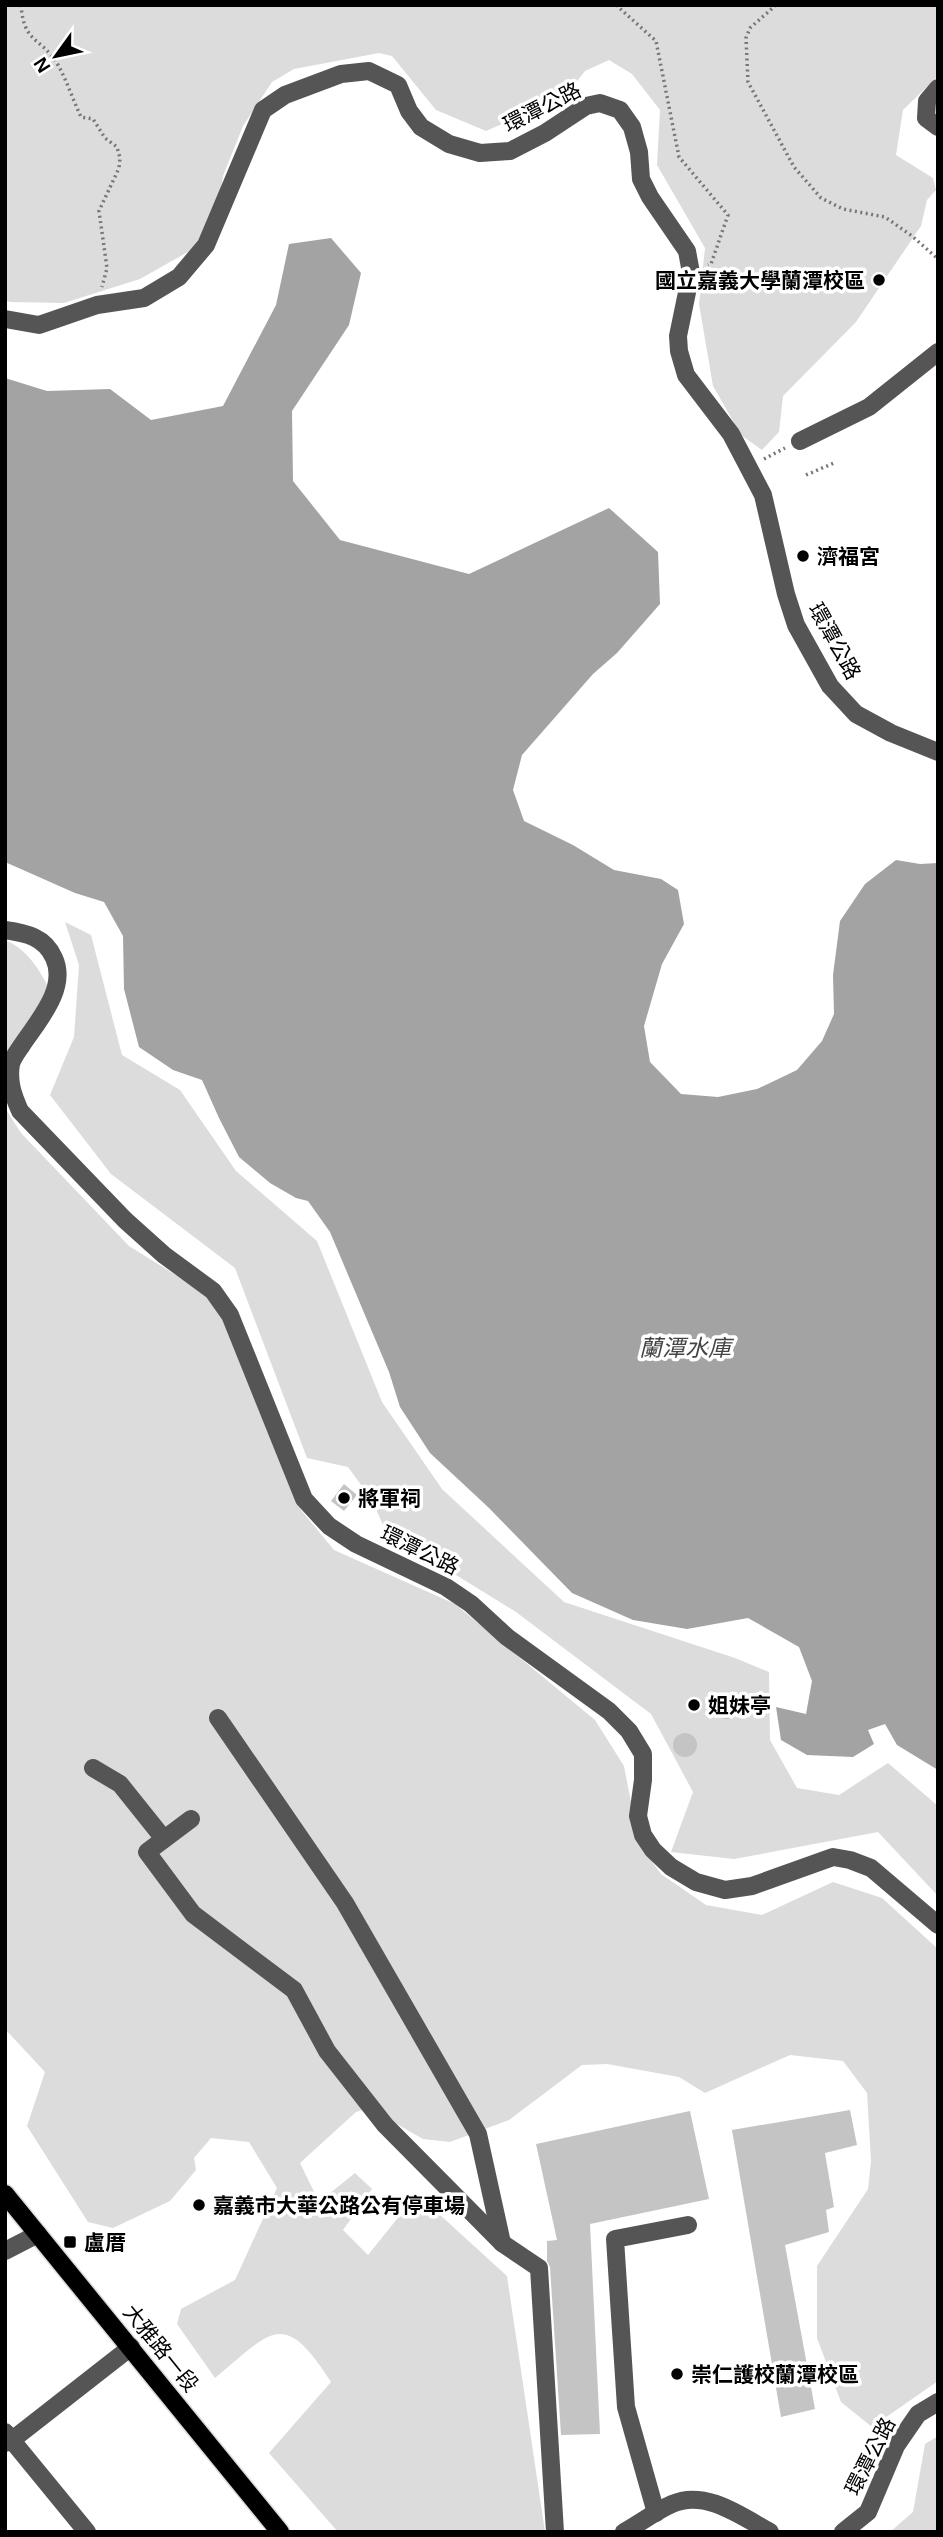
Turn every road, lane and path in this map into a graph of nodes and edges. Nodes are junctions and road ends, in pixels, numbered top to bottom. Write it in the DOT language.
graph roads {
  1 [pos="21,5"];
  2 [pos="616,5"];
  3 [pos="776,5"];
  4 [pos="938,88"];
  5 [pos="938,127"];
  6 [pos="938,259"];
  7 [pos="711,264"];
  8 [pos="107,268"];
  9 [pos="5,318"];
  10 [pos="938,352"];
  11 [pos="800,441"];
  12 [pos="834,463"];
  13 [pos="749,466"];
  14 [pos="806,475"];
  15 [pos="938,752"];
  16 [pos="5,930"];
  17 [pos="218,1718"];
  18 [pos="93,1768"];
  19 [pos="191,1819"];
  20 [pos="164,1839"];
  21 [pos="938,1926"];
  22 [pos="5,2194"];
  23 [pos="688,2225"];
  24 [pos="38,2234"];
  25 [pos="502,2243"];
  26 [pos="5,2251"];
  27 [pos="131,2347"];
  28 [pos="938,2402"];
  29 [pos="8,2438"];
  30 [pos="656,2513"];
  31 [pos="88,2532"];
  32 [pos="280,2532"];
  33 [pos="555,2532"];
  34 [pos="624,2532"];
  35 [pos="770,2532"];
  36 [pos="843,2532"];
  1 -- 8 [label="path"];
  2 -- 7 [label="path"];
  3 -- 6 [label="path"];
  4 -- 5 [label="street"];
  9 -- 13 [label="street, 環潭公路"];
  10 -- 11 [label="street"];
  11 -- 13 [label="path"];
  12 -- 14 [label="path"];
  13 -- 15 [label="street, 環潭公路"];
  16 -- 21 [label="street, 環潭公路"];
  17 -- 25 [label="street"];
  18 -- 20 [label="street"];
  19 -- 20 [label="street"];
  20 -- 25 [label="street"];
  22 -- 24 [label="main road, 大雅路一段"];
  23 -- 30 [label="street"];
  24 -- 26 [label="street"];
  24 -- 27 [label="main road, 大雅路一段"];
  25 -- 33 [label="street"];
  27 -- 29 [label="street"];
  27 -- 32 [label="main road, 大雅路一段"];
  28 -- 36 [label="street, 環潭公路"];
  29 -- 31 [label="street"];
  30 -- 34 [label="street"];
  30 -- 35 [label="street"];
}
